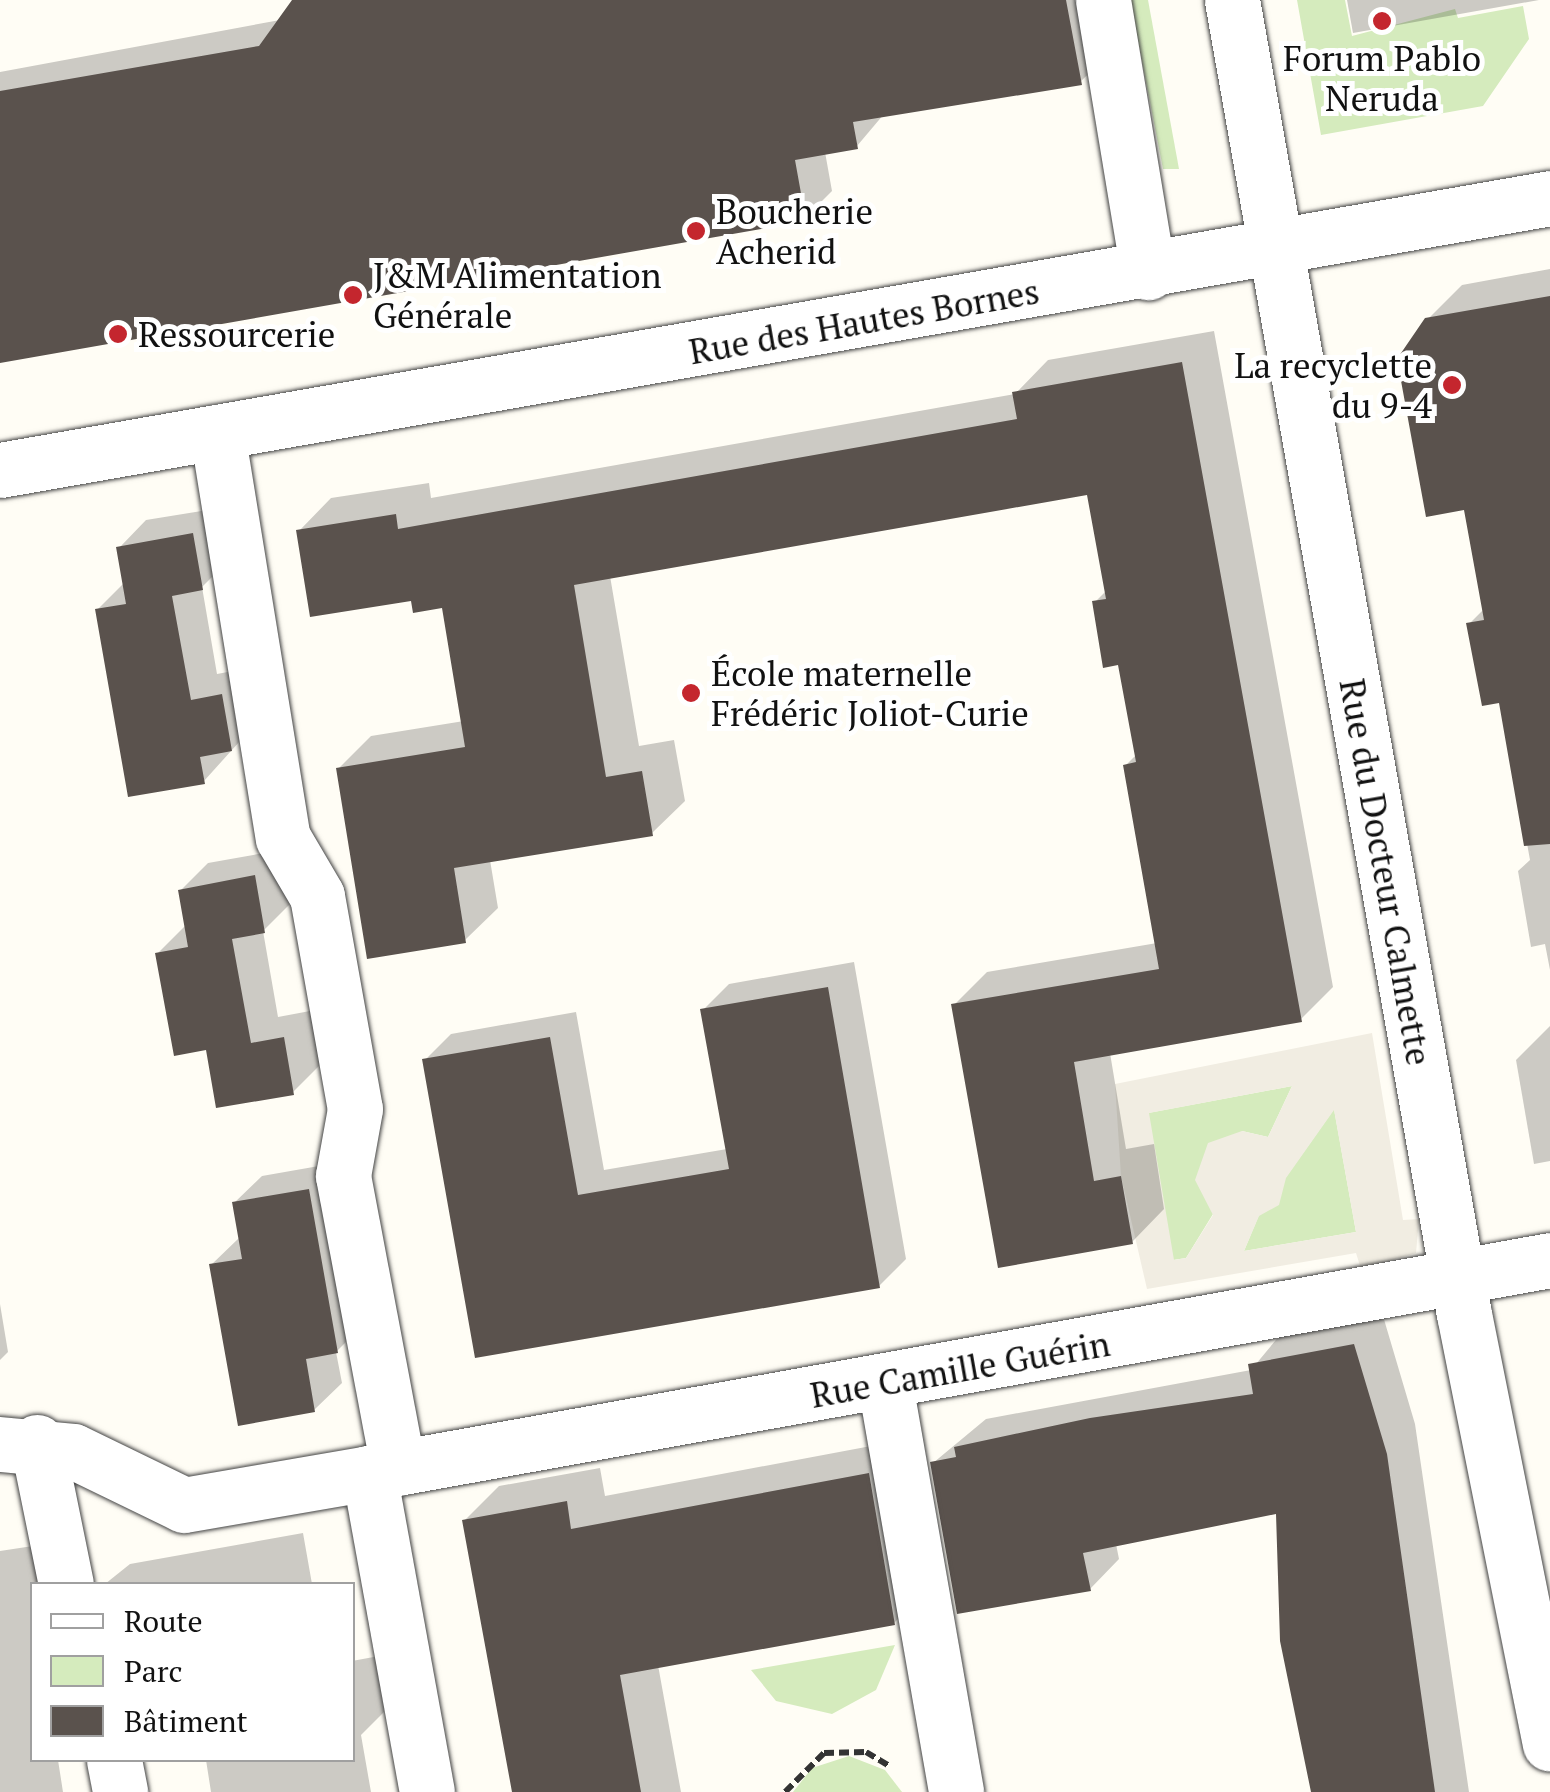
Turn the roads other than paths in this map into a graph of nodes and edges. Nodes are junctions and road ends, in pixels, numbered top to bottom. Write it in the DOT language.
graph roads {
  1 [pos="1103,0"];
  2 [pos="1232,0"];
  3 [pos="1550,198"];
  4 [pos="1275,250"];
  5 [pos="1148,272"];
  6 [pos="217,432"];
  7 [pos="0,470"];
  8 [pos="1550,1260"];
  9 [pos="1458,1276"];
  10 [pos="885,1384"];
  11 [pos="19,1443"];
  12 [pos="383,1470"];
  13 [pos="65,1582"];
  14 [pos="1550,1743"];
  15 [pos="114,1762"];
  16 [pos="120,1792"];
  17 [pos="427,1792"];
  18 [pos="956,1792"];
  1 -- 5 [label="street"];
  2 -- 4 [label="street, Rue du Docteur Calmette"];
  3 -- 4 [label="street, Rue des Hautes Bornes"];
  4 -- 5 [label="street, Rue des Hautes Bornes"];
  4 -- 9 [label="street, Rue du Docteur Calmette"];
  5 -- 6 [label="street, Rue des Hautes Bornes"];
  6 -- 7 [label="street, Rue des Hautes Bornes"];
  6 -- 12 [label="street"];
  8 -- 9 [label="street, Rue Camille Guérin"];
  9 -- 10 [label="street, Rue Camille Guérin"];
  9 -- 14 [label="street, Rue du Docteur Calmette"];
  10 -- 12 [label="street, Rue Camille Guérin"];
  10 -- 18 [label="street"];
  11 -- 12 [label="street, Rue Camille Guérin"];
  11 -- 13 [label="street"];
  12 -- 17 [label="street"];
  15 -- 16 [label="street"];
}
